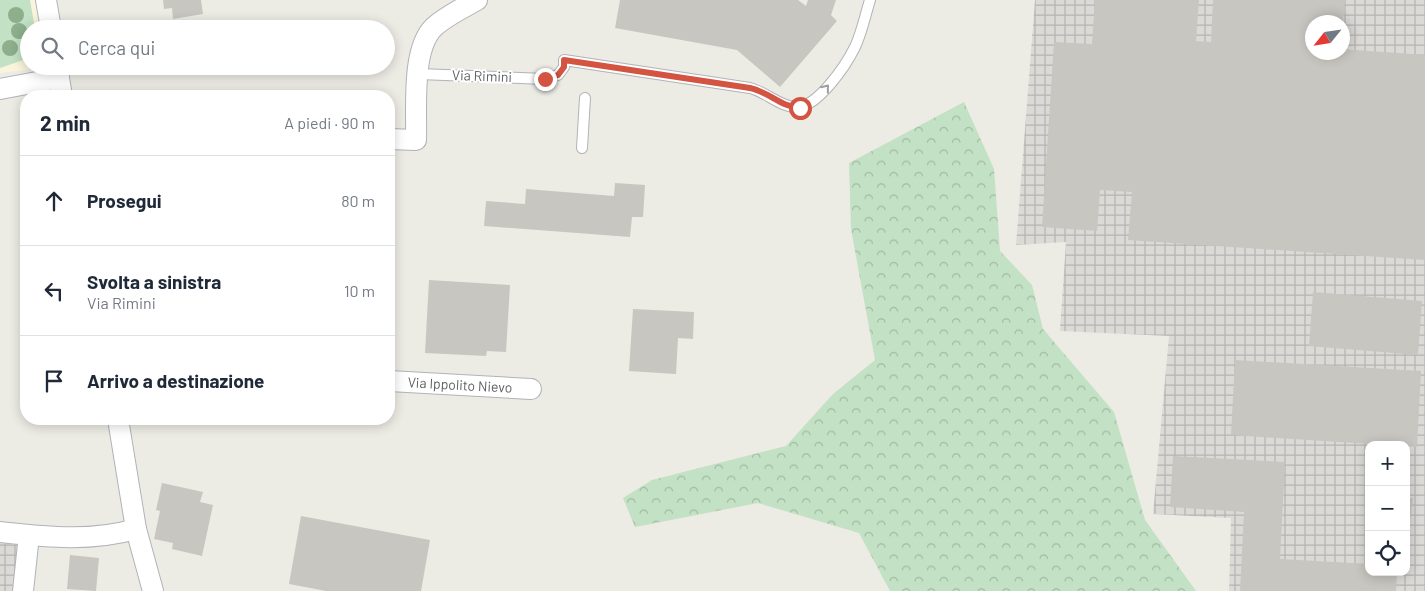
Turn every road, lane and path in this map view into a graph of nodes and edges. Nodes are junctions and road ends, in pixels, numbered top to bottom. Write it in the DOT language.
graph roads {
  1 [pos="46,0"];
  2 [pos="477,0"];
  3 [pos="870,0"];
  4 [pos="49,20"];
  5 [pos="419,74"];
  6 [pos="60,80"];
  7 [pos="0,89"];
  8 [pos="585,98"];
  9 [pos="395,139"];
  10 [pos="582,148"];
  11 [pos="395,381"];
  12 [pos="531,389"];
  13 [pos="119,425"];
  14 [pos="136,529"];
  15 [pos="0,532"];
  16 [pos="29,535"];
  17 [pos="23,591"];
  18 [pos="153,591"];
  1 -- 4 [label="street"];
  2 -- 5 [label="street"];
  5 -- 3 [label="lane, Via Rimini, one-way"];
  5 -- 9 [label="street"];
  6 -- 7 [label="street"];
  8 -- 10 [label="lane"];
  11 -- 12 [label="street, Via Ippolito Nievo"];
  13 -- 14 [label="street"];
  14 -- 16 [label="street"];
  14 -- 18 [label="street"];
  15 -- 16 [label="street"];
  16 -- 17 [label="street"];
}
